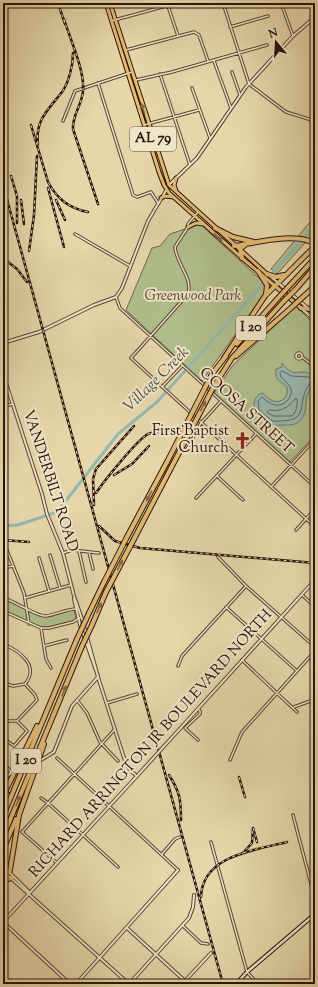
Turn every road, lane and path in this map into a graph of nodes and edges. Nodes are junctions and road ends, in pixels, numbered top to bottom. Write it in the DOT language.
graph roads {
  1 [pos="106,3"];
  2 [pos="110,3"];
  3 [pos="177,3"];
  4 [pos="223,3"];
  5 [pos="281,3"];
  6 [pos="167,4"];
  7 [pos="268,16"];
  8 [pos="315,17"];
  9 [pos="116,20"];
  10 [pos="111,21"];
  11 [pos="230,27"];
  12 [pos="178,36"];
  13 [pos="293,36"];
  14 [pos="267,44"];
  15 [pos="125,50"];
  16 [pos="121,52"];
  17 [pos="239,53"];
  18 [pos="214,60"];
  19 [pos="208,62"];
  20 [pos="132,72"];
  21 [pos="232,72"];
  22 [pos="127,74"];
  23 [pos="160,74"];
  24 [pos="134,81"];
  25 [pos="98,83"];
  26 [pos="250,84"];
  27 [pos="192,88"];
  28 [pos="240,94"];
  29 [pos="231,108"];
  30 [pos="199,110"];
  31 [pos="174,117"];
  32 [pos="63,121"];
  33 [pos="315,121"];
  34 [pos="148,124"];
  35 [pos="144,125"];
  36 [pos="210,138"];
  37 [pos="190,165"];
  38 [pos="176,178"];
  39 [pos="169,185"];
  40 [pos="166,189"];
  41 [pos="177,193"];
  42 [pos="174,197"];
  43 [pos="161,198"];
  44 [pos="158,203"];
  45 [pos="198,212"];
  46 [pos="194,216"];
  47 [pos="204,225"];
  48 [pos="188,227"];
  49 [pos="216,228"];
  50 [pos="74,234"];
  51 [pos="260,242"];
  52 [pos="247,244"];
  53 [pos="234,246"];
  54 [pos="315,246"];
  55 [pos="240,251"];
  56 [pos="242,258"];
  57 [pos="315,258"];
  58 [pos="130,266"];
  59 [pos="315,267"];
  60 [pos="291,269"];
  61 [pos="258,271"];
  62 [pos="265,277"];
  63 [pos="272,277"];
  64 [pos="268,283"];
  65 [pos="276,284"];
  66 [pos="315,286"];
  67 [pos="265,296"];
  68 [pos="116,297"];
  69 [pos="315,306"];
  70 [pos="300,308"];
  71 [pos="310,309"];
  72 [pos="315,314"];
  73 [pos="315,320"];
  74 [pos="151,337"];
  75 [pos="3,343"];
  76 [pos="302,356"];
  77 [pos="224,358"];
  78 [pos="232,358"];
  79 [pos="182,366"];
  80 [pos="315,367"];
  81 [pos="3,374"];
  82 [pos="162,387"];
  83 [pos="221,401"];
  84 [pos="13,404"];
  85 [pos="3,407"];
  86 [pos="201,423"];
  87 [pos="256,433"];
  88 [pos="315,439"];
  89 [pos="311,443"];
  90 [pos="315,447"];
  91 [pos="187,449"];
  92 [pos="236,455"];
  93 [pos="291,465"];
  94 [pos="217,476"];
  95 [pos="271,487"];
  96 [pos="315,487"];
  97 [pos="196,498"];
  98 [pos="244,500"];
  99 [pos="315,509"];
  100 [pos="306,519"];
  101 [pos="315,527"];
  102 [pos="296,530"];
  103 [pos="3,548"];
  104 [pos="79,551"];
  105 [pos="63,552"];
  106 [pos="89,552"];
  107 [pos="99,553"];
  108 [pos="50,555"];
  109 [pos="218,557"];
  110 [pos="39,558"];
  111 [pos="13,566"];
  112 [pos="3,568"];
  113 [pos="93,569"];
  114 [pos="315,580"];
  115 [pos="86,582"];
  116 [pos="71,585"];
  117 [pos="246,586"];
  118 [pos="60,588"];
  119 [pos="49,591"];
  120 [pos="302,595"];
  121 [pos="74,596"];
  122 [pos="3,598"];
  123 [pos="25,598"];
  124 [pos="74,601"];
  125 [pos="226,606"];
  126 [pos="26,607"];
  127 [pos="315,607"];
  128 [pos="71,609"];
  129 [pos="76,609"];
  130 [pos="80,610"];
  131 [pos="3,611"];
  132 [pos="82,616"];
  133 [pos="282,617"];
  134 [pos="79,620"];
  135 [pos="73,622"];
  136 [pos="29,624"];
  137 [pos="80,625"];
  138 [pos="41,628"];
  139 [pos="262,638"];
  140 [pos="67,640"];
  141 [pos="3,644"];
  142 [pos="44,646"];
  143 [pos="315,647"];
  144 [pos="315,651"];
  145 [pos="242,660"];
  146 [pos="178,666"];
  147 [pos="50,668"];
  148 [pos="297,670"];
  149 [pos="98,677"];
  150 [pos="3,683"];
  151 [pos="25,684"];
  152 [pos="277,692"];
  153 [pos="137,694"];
  154 [pos="77,700"];
  155 [pos="314,700"];
  156 [pos="107,703"];
  157 [pos="48,706"];
  158 [pos="294,707"];
  159 [pos="197,710"];
  160 [pos="56,711"];
  161 [pos="297,712"];
  162 [pos="3,721"];
  163 [pos="17,721"];
  164 [pos="115,729"];
  165 [pos="198,740"];
  166 [pos="7,741"];
  167 [pos="101,744"];
  168 [pos="25,751"];
  169 [pos="57,758"];
  170 [pos="230,760"];
  171 [pos="118,761"];
  172 [pos="3,762"];
  173 [pos="12,772"];
  174 [pos="74,774"];
  175 [pos="137,776"];
  176 [pos="3,780"];
  177 [pos="3,796"];
  178 [pos="41,798"];
  179 [pos="3,803"];
  180 [pos="48,803"];
  181 [pos="109,806"];
  182 [pos="20,810"];
  183 [pos="293,815"];
  184 [pos="3,816"];
  185 [pos="83,835"];
  186 [pos="3,837"];
  187 [pos="180,837"];
  188 [pos="211,842"];
  189 [pos="3,850"];
  190 [pos="162,854"];
  191 [pos="57,864"];
  192 [pos="3,866"];
  193 [pos="118,867"];
  194 [pos="178,870"];
  195 [pos="6,872"];
  196 [pos="12,878"];
  197 [pos="3,880"];
  198 [pos="30,893"];
  199 [pos="194,895"];
  200 [pos="315,899"];
  201 [pos="315,914"];
  202 [pos="3,922"];
  203 [pos="183,926"];
  204 [pos="127,928"];
  205 [pos="208,944"];
  206 [pos="211,953"];
  207 [pos="157,954"];
  208 [pos="100,958"];
  209 [pos="247,972"];
  210 [pos="3,976"];
  211 [pos="186,980"];
  212 [pos="46,981"];
  213 [pos="11,984"];
  214 [pos="49,984"];
  215 [pos="70,984"];
  216 [pos="76,984"];
  217 [pos="129,984"];
  218 [pos="182,984"];
  219 [pos="236,984"];
  220 [pos="258,984"];
  1 -- 10 [label="main road, AL 79"];
  2 -- 9 [label="main road, AL 79"];
  3 -- 6 [label="street"];
  4 -- 11 [label="street"];
  5 -- 13 [label="street"];
  6 -- 9 [label="street"];
  6 -- 12 [label="street"];
  7 -- 11 [label="street"];
  8 -- 13 [label="street"];
  9 -- 10 [label="street"];
  9 -- 15 [label="main road, AL 79"];
  10 -- 16 [label="main road, AL 79"];
  11 -- 17 [label="street"];
  12 -- 15 [label="street"];
  12 -- 19 [label="street"];
  13 -- 26 [label="street"];
  14 -- 17 [label="street"];
  15 -- 16 [label="street"];
  15 -- 20 [label="main road, AL 79"];
  16 -- 22 [label="main road, AL 79"];
  17 -- 18 [label="street"];
  17 -- 26 [label="street"];
  18 -- 19 [label="street"];
  18 -- 29 [label="street"];
  19 -- 23 [label="street"];
  20 -- 22 [label="street"];
  20 -- 24 [label="main road, AL 79"];
  21 -- 28 [label="street"];
  22 -- 25 [label="street"];
  22 -- 35 [label="main road, AL 79"];
  23 -- 24 [label="street"];
  23 -- 31 [label="street"];
  34 -- 24 [label="main road, AL 79, one-way"];
  25 -- 32 [label="street"];
  25 -- 44 [label="street"];
  26 -- 28 [label="street"];
  26 -- 33 [label="street"];
  27 -- 30 [label="street"];
  28 -- 29 [label="street"];
  29 -- 36 [label="street"];
  30 -- 31 [label="street"];
  30 -- 36 [label="street"];
  31 -- 34 [label="street"];
  31 -- 37 [label="street"];
  34 -- 35 [label="street"];
  34 -- 39 [label="main road, AL 79"];
  35 -- 40 [label="main road, AL 79"];
  36 -- 37 [label="street"];
  37 -- 38 [label="street"];
  38 -- 39 [label="street"];
  38 -- 41 [label="main road"];
  39 -- 40 [label="street"];
  39 -- 41 [label="main road, AL 79"];
  40 -- 42 [label="main road, AL 79"];
  40 -- 43 [label="street"];
  41 -- 45 [label="main road, AL 79"];
  42 -- 43 [label="main road"];
  42 -- 46 [label="main road, AL 79"];
  43 -- 44 [label="street"];
  44 -- 58 [label="street"];
  45 -- 46 [label="street"];
  45 -- 49 [label="main road, AL 79"];
  46 -- 47 [label="main road, AL 79"];
  46 -- 48 [label="street"];
  47 -- 48 [label="main road"];
  47 -- 56 [label="main road, AL 79, one-way"];
  48 -- 74 [label="street"];
  49 -- 51 [label="highway"];
  49 -- 53 [label="main road, AL 79"];
  50 -- 58 [label="street"];
  51 -- 52 [label="highway"];
  51 -- 54 [label="highway"];
  52 -- 53 [label="highway"];
  52 -- 55 [label="highway"];
  53 -- 55 [label="main road, AL 79"];
  54 -- 60 [label="highway"];
  55 -- 56 [label="highway"];
  55 -- 62 [label="main road, AL 79"];
  56 -- 61 [label="main road, AL 79"];
  57 -- 77 [label="highway, I 20, bridge"];
  58 -- 68 [label="street"];
  59 -- 78 [label="highway, I 20, bridge"];
  60 -- 63 [label="highway"];
  60 -- 65 [label="highway"];
  61 -- 62 [label="highway"];
  62 -- 63 [label="highway"];
  62 -- 64 [label="highway"];
  63 -- 65 [label="street"];
  64 -- 65 [label="main road"];
  64 -- 67 [label="highway"];
  65 -- 67 [label="highway"];
  65 -- 70 [label="main road"];
  65 -- 71 [label="street"];
  66 -- 78 [label="highway, bridge"];
  67 -- 77 [label="highway"];
  68 -- 74 [label="street, COOSA STREET"];
  68 -- 75 [label="street"];
  69 -- 71 [label="highway"];
  70 -- 71 [label="highway"];
  70 -- 73 [label="street"];
  71 -- 72 [label="street"];
  74 -- 79 [label="street, COOSA STREET"];
  74 -- 82 [label="street"];
  76 -- 80 [label="street"];
  77 -- 157 [label="highway, I 20, one-way, bridge"];
  160 -- 78 [label="highway, I 20, one-way, bridge"];
  79 -- 82 [label="street"];
  79 -- 83 [label="street, COOSA STREET"];
  81 -- 84 [label="street, VANDERBILT ROAD"];
  82 -- 86 [label="street"];
  83 -- 86 [label="street"];
  83 -- 87 [label="street, COOSA STREET"];
  84 -- 85 [label="street"];
  84 -- 105 [label="street, VANDERBILT ROAD"];
  86 -- 91 [label="street"];
  86 -- 92 [label="street"];
  87 -- 92 [label="street"];
  87 -- 93 [label="street, COOSA STREET"];
  88 -- 89 [label="street"];
  89 -- 90 [label="street"];
  89 -- 93 [label="street"];
  92 -- 94 [label="street"];
  92 -- 95 [label="street"];
  93 -- 95 [label="street"];
  93 -- 96 [label="street, COOSA STREET"];
  94 -- 97 [label="street"];
  94 -- 98 [label="street"];
  95 -- 100 [label="street"];
  99 -- 100 [label="street"];
  100 -- 101 [label="street"];
  100 -- 102 [label="street"];
  103 -- 111 [label="street"];
  104 -- 105 [label="street"];
  104 -- 106 [label="street"];
  104 -- 115 [label="street"];
  105 -- 116 [label="street, VANDERBILT ROAD"];
  106 -- 107 [label="street"];
  106 -- 113 [label="street"];
  108 -- 118 [label="street"];
  109 -- 117 [label="street"];
  110 -- 119 [label="street"];
  111 -- 112 [label="street"];
  111 -- 123 [label="street"];
  114 -- 120 [label="street, RICHARD ARRINGTON JR BOULEVARD NORTH"];
  116 -- 118 [label="street"];
  116 -- 121 [label="street, VANDERBILT ROAD"];
  117 -- 125 [label="street"];
  117 -- 133 [label="street"];
  118 -- 119 [label="street"];
  119 -- 123 [label="street"];
  120 -- 127 [label="street"];
  120 -- 133 [label="street, RICHARD ARRINGTON JR BOULEVARD NORTH"];
  121 -- 124 [label="street, VANDERBILT ROAD"];
  121 -- 130 [label="street, VANDERBILT ROAD"];
  122 -- 126 [label="street"];
  123 -- 126 [label="street"];
  124 -- 128 [label="street"];
  124 -- 129 [label="street, VANDERBILT ROAD"];
  125 -- 139 [label="street"];
  125 -- 146 [label="street"];
  126 -- 128 [label="street"];
  126 -- 136 [label="street"];
  128 -- 129 [label="street"];
  129 -- 130 [label="street"];
  129 -- 134 [label="street, VANDERBILT ROAD"];
  130 -- 132 [label="street, VANDERBILT ROAD"];
  131 -- 136 [label="street"];
  132 -- 134 [label="street"];
  132 -- 149 [label="street, VANDERBILT ROAD"];
  133 -- 139 [label="street, RICHARD ARRINGTON JR BOULEVARD NORTH"];
  133 -- 143 [label="street"];
  134 -- 135 [label="street"];
  134 -- 137 [label="street, VANDERBILT ROAD"];
  135 -- 137 [label="street"];
  135 -- 138 [label="street"];
  136 -- 138 [label="street"];
  137 -- 149 [label="street, VANDERBILT ROAD"];
  138 -- 142 [label="street"];
  139 -- 145 [label="street, RICHARD ARRINGTON JR BOULEVARD NORTH"];
  139 -- 148 [label="street"];
  140 -- 142 [label="street"];
  141 -- 151 [label="street"];
  142 -- 147 [label="street"];
  144 -- 148 [label="street"];
  145 -- 152 [label="street"];
  145 -- 159 [label="street, RICHARD ARRINGTON JR BOULEVARD NORTH"];
  148 -- 152 [label="street"];
  149 -- 154 [label="street"];
  149 -- 156 [label="street, VANDERBILT ROAD"];
  150 -- 151 [label="street"];
  151 -- 163 [label="street"];
  152 -- 158 [label="street"];
  152 -- 170 [label="street"];
  153 -- 156 [label="street"];
  154 -- 167 [label="street"];
  154 -- 173 [label="street, bridge"];
  155 -- 158 [label="street"];
  156 -- 164 [label="street, VANDERBILT ROAD"];
  157 -- 168 [label="highway"];
  157 -- 184 [label="highway, I 20"];
  158 -- 161 [label="street"];
  159 -- 165 [label="street"];
  159 -- 175 [label="street, RICHARD ARRINGTON JR BOULEVARD NORTH, bridge"];
  160 -- 182 [label="highway"];
  186 -- 160 [label="highway, I 20, one-way"];
  162 -- 163 [label="street"];
  163 -- 166 [label="street"];
  164 -- 167 [label="street"];
  164 -- 175 [label="street, VANDERBILT ROAD"];
  167 -- 171 [label="street"];
  167 -- 174 [label="street"];
  168 -- 177 [label="highway"];
  168 -- 179 [label="highway"];
  169 -- 174 [label="street"];
  172 -- 173 [label="street"];
  173 -- 176 [label="street"];
  174 -- 180 [label="street"];
  174 -- 181 [label="street"];
  175 -- 181 [label="street, RICHARD ARRINGTON JR BOULEVARD NORTH"];
  178 -- 180 [label="street"];
  180 -- 185 [label="street"];
  180 -- 191 [label="street"];
  181 -- 185 [label="street, RICHARD ARRINGTON JR BOULEVARD NORTH"];
  181 -- 190 [label="street"];
  182 -- 189 [label="highway"];
  182 -- 195 [label="highway"];
  183 -- 200 [label="street"];
  185 -- 191 [label="street, RICHARD ARRINGTON JR BOULEVARD NORTH"];
  185 -- 193 [label="street"];
  187 -- 190 [label="street"];
  188 -- 209 [label="street"];
  190 -- 194 [label="street"];
  191 -- 198 [label="street, RICHARD ARRINGTON JR BOULEVARD NORTH"];
  192 -- 195 [label="street"];
  194 -- 204 [label="street"];
  195 -- 196 [label="street"];
  195 -- 197 [label="highway"];
  195 -- 198 [label="street"];
  196 -- 197 [label="highway"];
  196 -- 198 [label="street"];
  198 -- 202 [label="street, RICHARD ARRINGTON JR BOULEVARD NORTH"];
  198 -- 208 [label="street"];
  199 -- 203 [label="street"];
  201 -- 209 [label="main road"];
  202 -- 215 [label="street"];
  203 -- 205 [label="street"];
  203 -- 207 [label="street"];
  204 -- 207 [label="street"];
  204 -- 208 [label="street"];
  206 -- 211 [label="street"];
  207 -- 211 [label="street"];
  207 -- 217 [label="street"];
  208 -- 216 [label="street"];
  208 -- 217 [label="street"];
  209 -- 219 [label="main road"];
  209 -- 220 [label="street"];
  210 -- 213 [label="street"];
  211 -- 218 [label="street"];
  212 -- 214 [label="street"];
}
